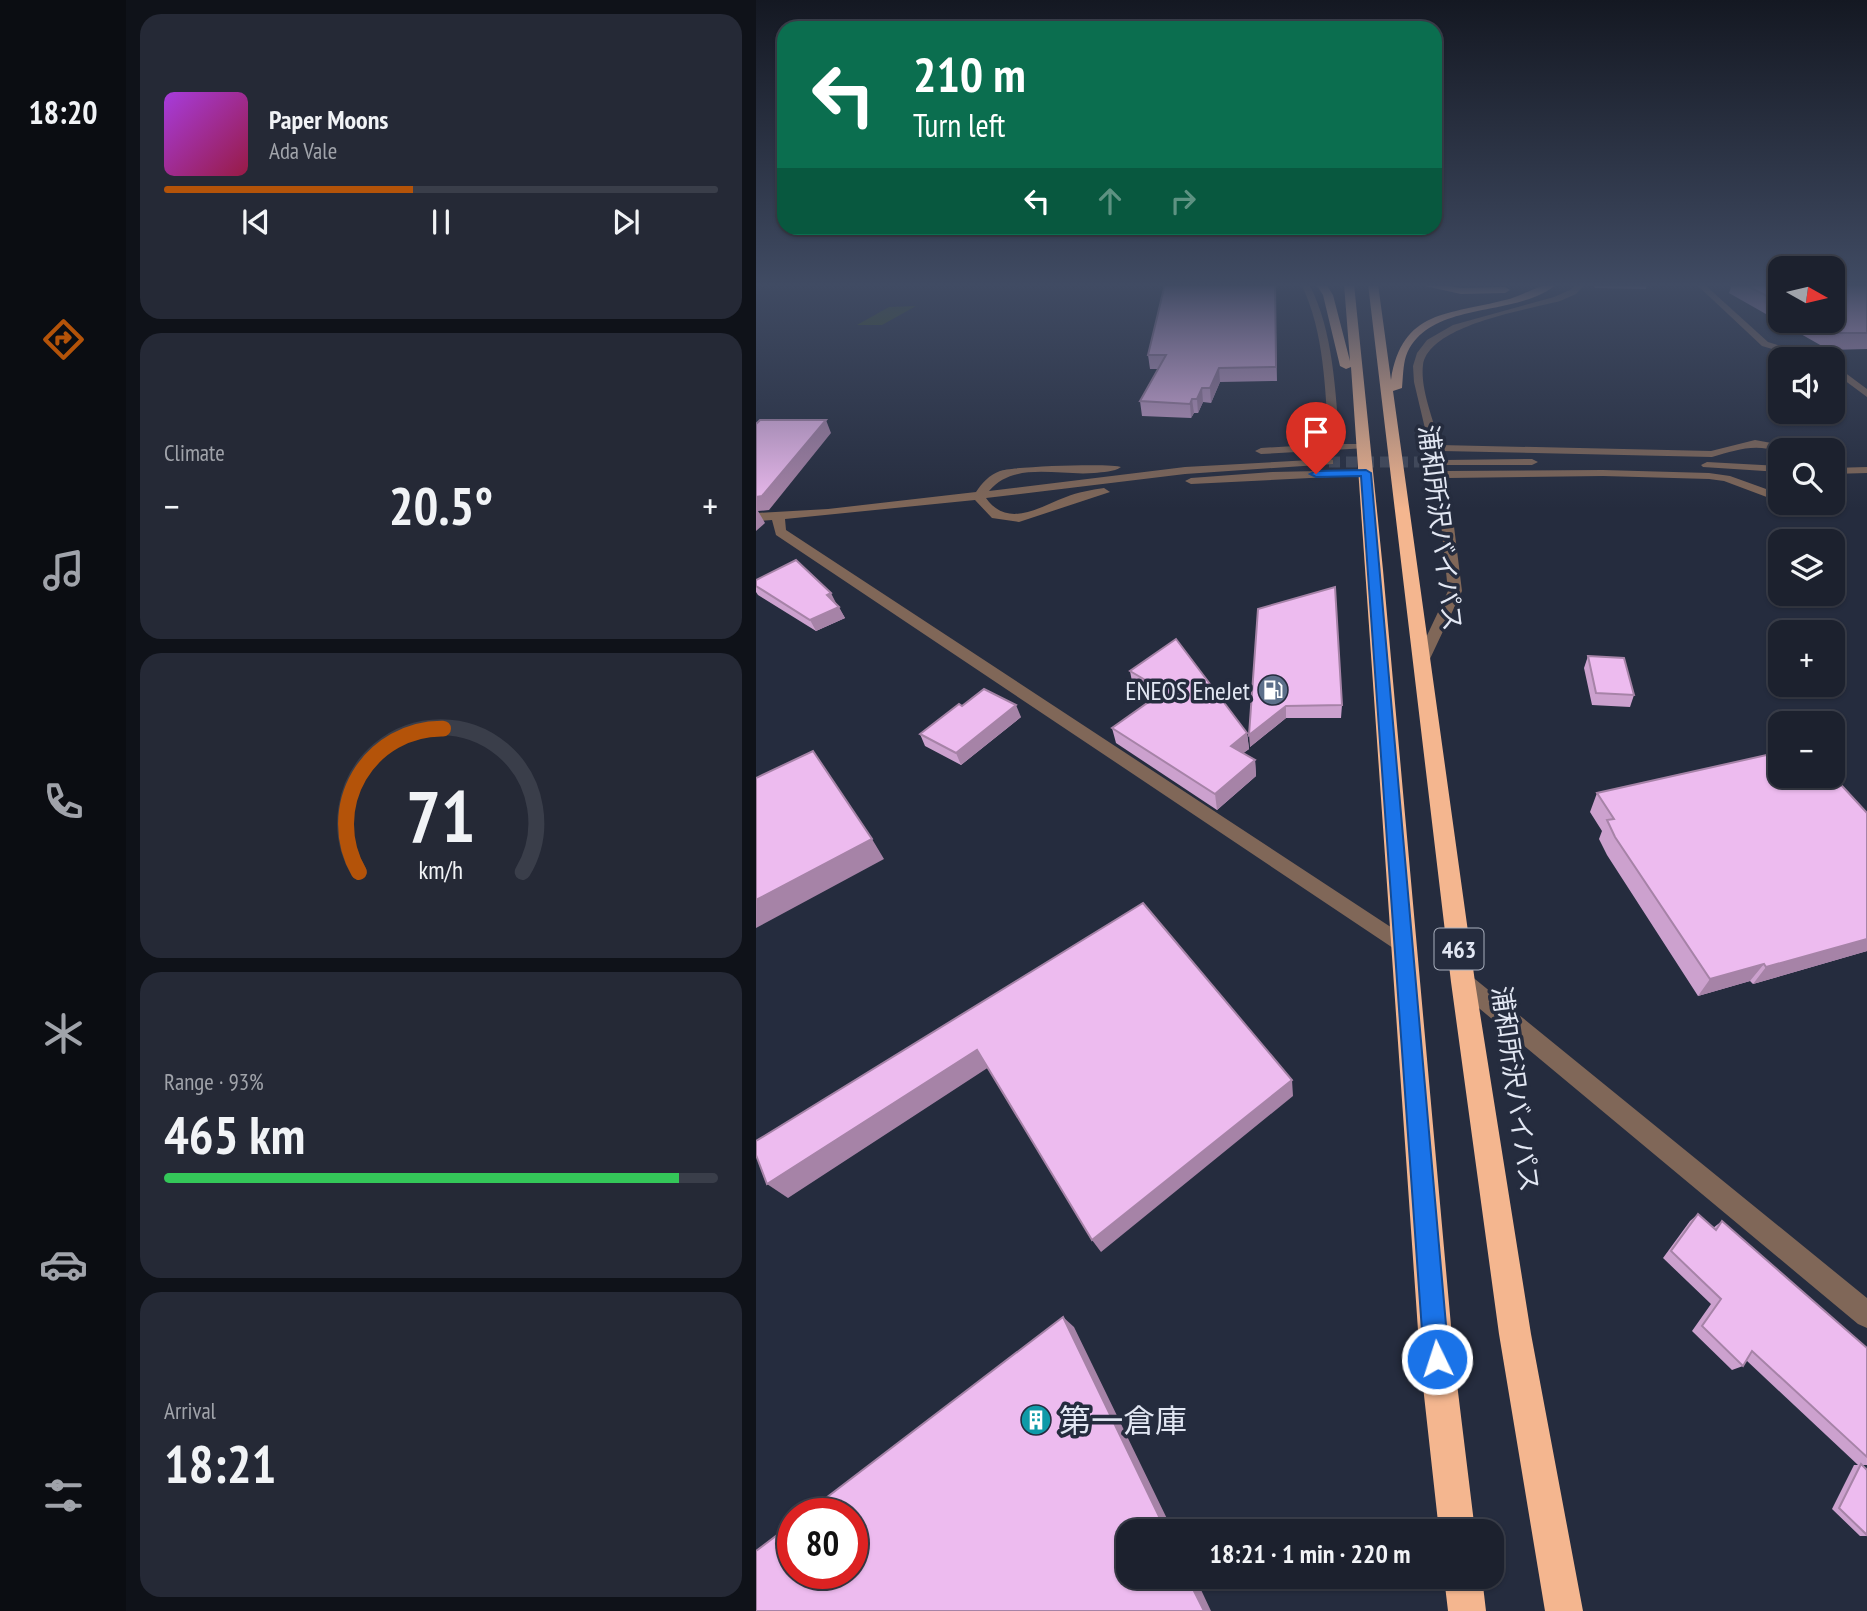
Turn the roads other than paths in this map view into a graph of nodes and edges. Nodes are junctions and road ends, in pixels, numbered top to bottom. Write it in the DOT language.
graph roads {
  1 [pos="1324,359"];
  2 [pos="1344,359"];
  3 [pos="1356,359"];
  4 [pos="1382,359"];
  5 [pos="1399,359"];
  6 [pos="1420,359"];
  7 [pos="1845,376"];
  8 [pos="1867,394"];
  9 [pos="1363,441"];
  10 [pos="1768,444"];
  11 [pos="1335,448"];
  12 [pos="1436,448"];
  13 [pos="1250,452"];
  14 [pos="1200,456"];
  15 [pos="1329,462"];
  16 [pos="1448,462"];
  17 [pos="1768,469"];
  18 [pos="1867,470"];
  19 [pos="1845,471"];
  20 [pos="1366,473"];
  21 [pos="1442,475"];
  22 [pos="1768,494"];
  23 [pos="979,496"];
  24 [pos="778,516"];
  25 [pos="756,517"];
  26 [pos="1404,531"];
  27 [pos="1420,663"];
  28 [pos="1405,947"];
  29 [pos="1463,982"];
  30 [pos="1867,1315"];
  31 [pos="1456,1519"];
  32 [pos="1464,1589"];
  33 [pos="1467,1611"];
  34 [pos="1564,1611"];
  1 -- 11 [label="street"];
  2 -- 9 [label="highway"];
  3 -- 9 [label="highway, 463"];
  4 -- 26 [label="highway, 浦和所沢バイパス / 463"];
  5 -- 26 [label="highway"];
  6 -- 12 [label="street"];
  7 -- 8 [label="street"];
  9 -- 11 [label="street"];
  9 -- 20 [label="highway, 463"];
  10 -- 12 [label="street"];
  11 -- 13 [label="street"];
  12 -- 21 [label="street"];
  14 -- 23 [label="street"];
  15 -- 23 [label="street"];
  16 -- 17 [label="street"];
  18 -- 19 [label="street"];
  20 -- 23 [label="street"];
  20 -- 28 [label="highway, 463"];
  21 -- 22 [label="street"];
  21 -- 27 [label="street"];
  23 -- 24 [label="street"];
  24 -- 25 [label="street"];
  24 -- 28 [label="street"];
  26 -- 27 [label="highway, 浦和所沢バイパス / 463"];
  27 -- 29 [label="highway, 浦和所沢バイパス / 463"];
  28 -- 31 [label="highway, 463"];
  29 -- 30 [label="street"];
  29 -- 34 [label="highway, 浦和所沢バイパス / 463"];
  32 -- 33 [label="highway"];
}
